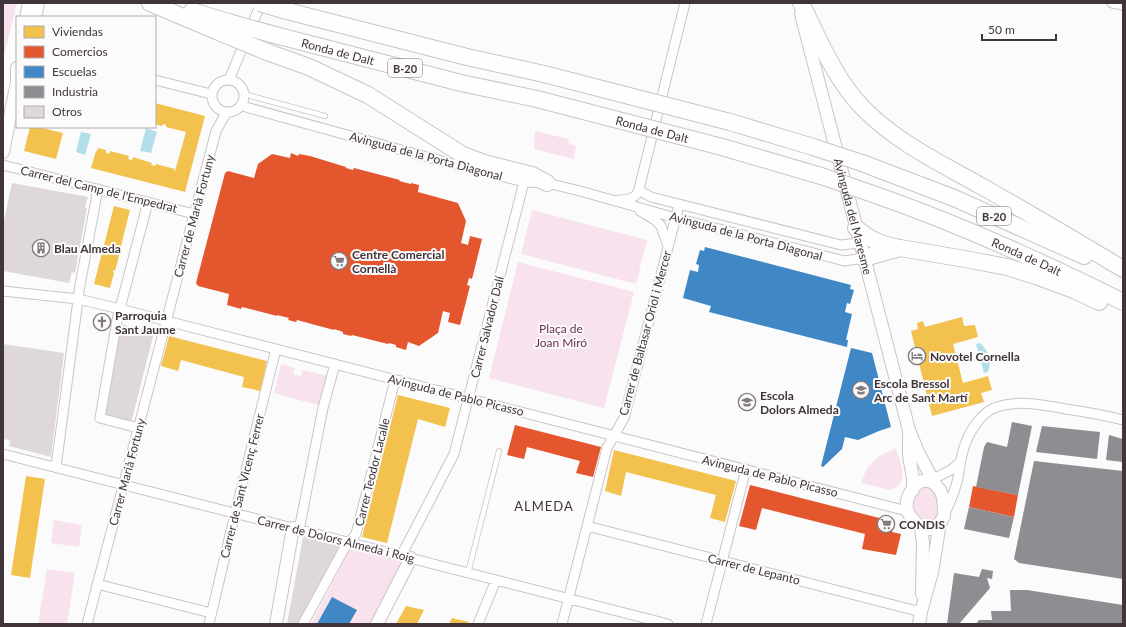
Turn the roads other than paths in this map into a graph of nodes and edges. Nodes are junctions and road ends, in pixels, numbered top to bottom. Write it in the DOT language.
graph roads {
  1 [pos="29,3"];
  2 [pos="34,3"];
  3 [pos="38,3"];
  4 [pos="150,3"];
  5 [pos="166,3"];
  6 [pos="261,3"];
  7 [pos="685,3"];
  8 [pos="798,3"];
  9 [pos="802,3"];
  10 [pos="1112,3"];
  11 [pos="1123,5"];
  12 [pos="26,16"];
  13 [pos="31,16"];
  14 [pos="35,16"];
  15 [pos="225,28"];
  16 [pos="156,80"];
  17 [pos="229,80"];
  18 [pos="16,86"];
  19 [pos="244,93"];
  20 [pos="211,94"];
  21 [pos="242,106"];
  22 [pos="226,113"];
  23 [pos="325,116"];
  24 [pos="3,152"];
  25 [pos="3,164"];
  26 [pos="524,182"];
  27 [pos="547,184"];
  28 [pos="98,189"];
  29 [pos="639,189"];
  30 [pos="611,200"];
  31 [pos="148,202"];
  32 [pos="628,205"];
  33 [pos="679,205"];
  34 [pos="194,214"];
  35 [pos="676,218"];
  36 [pos="860,243"];
  37 [pos="668,246"];
  38 [pos="900,248"];
  39 [pos="1123,269"];
  40 [pos="1123,274"];
  41 [pos="3,291"];
  42 [pos="78,299"];
  43 [pos="1123,302"];
  44 [pos="120,309"];
  45 [pos="1123,313"];
  46 [pos="167,321"];
  47 [pos="276,349"];
  48 [pos="335,364"];
  49 [pos="395,380"];
  50 [pos="469,398"];
  51 [pos="1123,420"];
  52 [pos="138,428"];
  53 [pos="909,430"];
  54 [pos="614,436"];
  55 [pos="500,451"];
  56 [pos="3,454"];
  57 [pos="960,462"];
  58 [pos="56,467"];
  59 [pos="746,469"];
  60 [pos="932,481"];
  61 [pos="124,484"];
  62 [pos="912,490"];
  63 [pos="908,511"];
  64 [pos="235,513"];
  65 [pos="942,520"];
  66 [pos="587,526"];
  67 [pos="921,528"];
  68 [pos="296,529"];
  69 [pos="349,542"];
  70 [pos="406,557"];
  71 [pos="722,561"];
  72 [pos="468,573"];
  73 [pos="496,580"];
  74 [pos="97,584"];
  75 [pos="569,598"];
  76 [pos="921,612"];
  77 [pos="211,613"];
  78 [pos="87,624"];
  79 [pos="209,624"];
  80 [pos="276,624"];
  81 [pos="303,624"];
  82 [pos="377,624"];
  83 [pos="478,624"];
  84 [pos="562,624"];
  85 [pos="668,624"];
  86 [pos="706,624"];
  87 [pos="919,624"];
  1 -- 12 [label="main road"];
  2 -- 13 [label="main road"];
  3 -- 14 [label="main road"];
  4 -- 15 [label="highway"];
  5 -- 15 [label="highway, Ronda de Dalt / B-20"];
  6 -- 17 [label="street"];
  6 -- 40 [label="highway, Ronda de Dalt / B-20, bridge"];
  7 -- 29 [label="street"];
  8 -- 36 [label="main road, Avinguda del Maresme"];
  9 -- 39 [label="highway"];
  10 -- 11 [label="street"];
  15 -- 27 [label="highway, bridge"];
  15 -- 43 [label="highway, Ronda de Dalt / B-20, bridge"];
  16 -- 20 [label="street"];
  17 -- 19 [label="street"];
  17 -- 20 [label="street"];
  18 -- 24 [label="main road"];
  19 -- 21 [label="street"];
  19 -- 23 [label="lane"];
  20 -- 22 [label="street"];
  21 -- 22 [label="street"];
  21 -- 26 [label="street, Avinguda de la Porta Diagonal"];
  22 -- 34 [label="street, Carrer de Marià Fortuny"];
  25 -- 28 [label="street, Carrer del Camp de l'Empedrat"];
  26 -- 27 [label="street, Avinguda de la Porta Diagonal"];
  26 -- 50 [label="street, Carrer Salvador Dalí"];
  27 -- 30 [label="street, Avinguda de la Porta Diagonal"];
  28 -- 31 [label="street, Carrer del Camp de l'Empedrat"];
  28 -- 42 [label="street"];
  29 -- 30 [label="street, Avinguda de la Porta Diagonal"];
  29 -- 33 [label="street, Avinguda de la Porta Diagonal"];
  30 -- 32 [label="street, Avinguda de la Porta Diagonal"];
  31 -- 34 [label="street, Carrer del Camp de l'Empedrat"];
  31 -- 44 [label="street"];
  32 -- 35 [label="street, Avinguda de la Porta Diagonal"];
  32 -- 37 [label="street, Avinguda de la Porta Diagonal"];
  33 -- 35 [label="street, Carrer de Baltasar Oriol i Mercer"];
  33 -- 36 [label="street, Avinguda de la Porta Diagonal"];
  34 -- 46 [label="street, Carrer de Marià Fortuny"];
  35 -- 36 [label="street, Avinguda de la Porta Diagonal"];
  35 -- 37 [label="street, Carrer de Baltasar Oriol i Mercer"];
  36 -- 38 [label="highway"];
  36 -- 38 [label="highway"];
  36 -- 53 [label="main road, Avinguda del Maresme"];
  37 -- 54 [label="street, Carrer de Baltasar Oriol i Mercer"];
  38 -- 45 [label="highway"];
  41 -- 42 [label="street, Avinguda de Pablo Picasso"];
  42 -- 44 [label="street, Avinguda de Pablo Picasso"];
  42 -- 58 [label="street"];
  44 -- 46 [label="street, Avinguda de Pablo Picasso"];
  44 -- 52 [label="street"];
  46 -- 47 [label="street, Avinguda de Pablo Picasso"];
  46 -- 52 [label="street, Carrer Marià Fortuny"];
  47 -- 48 [label="street, Avinguda de Pablo Picasso"];
  47 -- 64 [label="street, Carrer de Sant Vicenç Ferrer"];
  48 -- 49 [label="street, Avinguda de Pablo Picasso"];
  48 -- 68 [label="street"];
  49 -- 50 [label="street, Avinguda de Pablo Picasso"];
  49 -- 69 [label="street, Carrer Teodor Lacalle"];
  50 -- 54 [label="street, Avinguda de Pablo Picasso"];
  50 -- 70 [label="street, Carrer Salvador Dalí"];
  51 -- 57 [label="street"];
  52 -- 61 [label="street, Carrer Marià Fortuny"];
  53 -- 60 [label="main road"];
  53 -- 62 [label="main road"];
  54 -- 59 [label="street, Avinguda de Pablo Picasso"];
  54 -- 66 [label="street, Carrer de Baltasar Oriol i Mercer"];
  55 -- 72 [label="lane"];
  56 -- 58 [label="street, Carrer de Dolors Almeda i Roig"];
  57 -- 60 [label="street"];
  57 -- 65 [label="street"];
  58 -- 61 [label="street, Carrer de Dolors Almeda i Roig"];
  59 -- 63 [label="street, Avinguda de Pablo Picasso"];
  59 -- 71 [label="street"];
  60 -- 62 [label="main road"];
  60 -- 65 [label="main road"];
  61 -- 64 [label="street, Carrer de Dolors Almeda i Roig"];
  61 -- 74 [label="street, Carrer Marià Fortuny"];
  62 -- 63 [label="main road"];
  63 -- 67 [label="main road"];
  64 -- 68 [label="street, Carrer de Dolors Almeda i Roig"];
  64 -- 77 [label="street, Carrer de Sant Vicenç Ferrer"];
  65 -- 67 [label="main road"];
  65 -- 76 [label="main road"];
  66 -- 71 [label="street, Carrer de Lepanto"];
  66 -- 75 [label="street, Carrer de Baltasar Oriol i Mercer"];
  67 -- 76 [label="main road"];
  68 -- 69 [label="street, Carrer de Dolors Almeda i Roig"];
  68 -- 80 [label="main road"];
  69 -- 70 [label="street, Carrer de Dolors Almeda i Roig"];
  69 -- 81 [label="street, Carrer Teodor Lacalle"];
  70 -- 72 [label="street, Carrer de Dolors Almeda i Roig"];
  70 -- 82 [label="main road"];
  71 -- 76 [label="street, Carrer de Lepanto"];
  71 -- 86 [label="street"];
  72 -- 73 [label="street, Carrer de Dolors Almeda i Roig"];
  73 -- 75 [label="street, Carrer de Dolors Almeda i Roig"];
  73 -- 83 [label="street"];
  74 -- 77 [label="street"];
  74 -- 78 [label="street, Carrer Marià Fortuny"];
  75 -- 84 [label="street, Carrer de Baltasar Oriol i Mercer"];
  75 -- 85 [label="street, Carrer de Dolors Almeda i Roig"];
  76 -- 87 [label="main road"];
  77 -- 79 [label="street, Carrer de Sant Vicenç Ferrer"];
}
